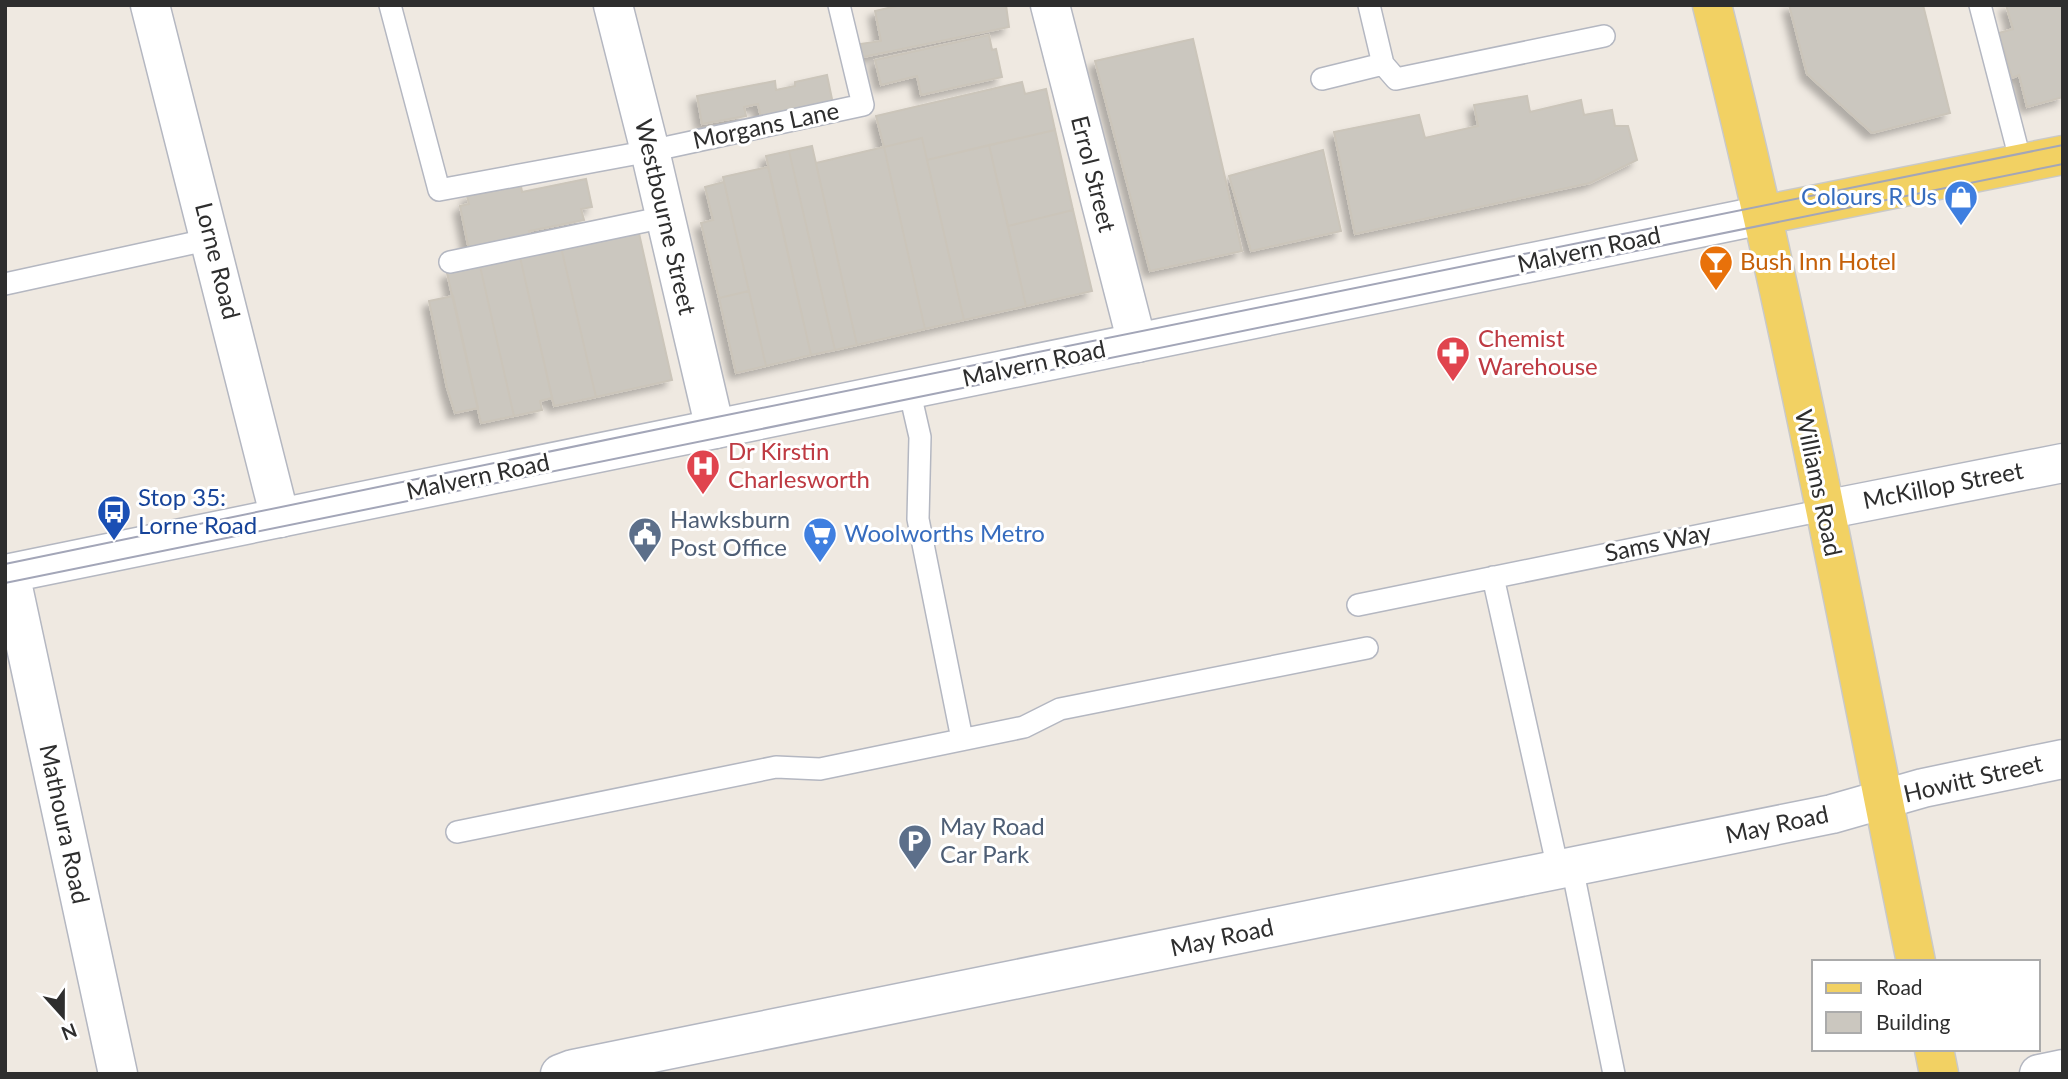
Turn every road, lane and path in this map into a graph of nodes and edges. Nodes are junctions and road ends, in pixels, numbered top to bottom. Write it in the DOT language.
graph roads {
  1 [pos="150,5"];
  2 [pos="390,5"];
  3 [pos="613,5"];
  4 [pos="839,5"];
  5 [pos="1050,5"];
  6 [pos="1368,5"];
  7 [pos="1712,5"];
  8 [pos="1980,5"];
  9 [pos="1604,36"];
  10 [pos="1383,64"];
  11 [pos="1321,79"];
  12 [pos="650,150"];
  13 [pos="2063,155"];
  14 [pos="2021,163"];
  15 [pos="1763,215"];
  16 [pos="665,217"];
  17 [pos="211,239"];
  18 [pos="450,262"];
  19 [pos="5,284"];
  20 [pos="1136,343"];
  21 [pos="909,389"];
  22 [pos="715,429"];
  23 [pos="2063,463"];
  24 [pos="1824,510"];
  25 [pos="280,518"];
  26 [pos="8,574"];
  27 [pos="1493,577"];
  28 [pos="1358,605"];
  29 [pos="1367,648"];
  30 [pos="962,739"];
  31 [pos="2063,759"];
  32 [pos="1883,800"];
  33 [pos="457,832"];
  34 [pos="1565,868"];
  35 [pos="1916,960"];
  36 [pos="1934,1051"];
  37 [pos="2063,1069"];
  38 [pos="117,1074"];
  39 [pos="560,1074"];
  40 [pos="1614,1074"];
  41 [pos="1939,1074"];
  42 [pos="2039,1074"];
  1 -- 17 [label="street, Lorne Road"];
  2 -- 12 [label="lane"];
  3 -- 12 [label="street, Westbourne Street"];
  4 -- 12 [label="lane, Morgans Lane"];
  5 -- 20 [label="street, Errol Street"];
  6 -- 10 [label="lane"];
  7 -- 15 [label="main road, Williams Road"];
  8 -- 14 [label="lane"];
  9 -- 10 [label="lane"];
  10 -- 11 [label="lane"];
  12 -- 16 [label="street, Westbourne Street"];
  13 -- 14 [label="main road, Malvern Road"];
  14 -- 15 [label="main road, Malvern Road"];
  15 -- 20 [label="street, Malvern Road"];
  15 -- 24 [label="main road, Williams Road"];
  16 -- 18 [label="lane"];
  16 -- 22 [label="street, Westbourne Street"];
  17 -- 19 [label="lane"];
  17 -- 25 [label="street, Lorne Road"];
  20 -- 21 [label="street, Malvern Road"];
  21 -- 22 [label="street, Malvern Road"];
  21 -- 30 [label="lane"];
  22 -- 25 [label="street, Malvern Road"];
  23 -- 24 [label="street, McKillop Street"];
  24 -- 27 [label="lane, Sams Way"];
  24 -- 32 [label="main road, Williams Road"];
  25 -- 26 [label="street, Malvern Road"];
  26 -- 38 [label="street, Mathoura Road"];
  27 -- 28 [label="lane, Sams Way"];
  27 -- 34 [label="lane"];
  29 -- 30 [label="lane"];
  30 -- 33 [label="lane"];
  31 -- 32 [label="street, Howitt Street"];
  32 -- 34 [label="street, May Road"];
  32 -- 35 [label="main road, Williams Road"];
  34 -- 39 [label="street, May Road"];
  34 -- 40 [label="lane"];
  36 -- 41 [label="main road"];
  37 -- 42 [label="street"];
}
